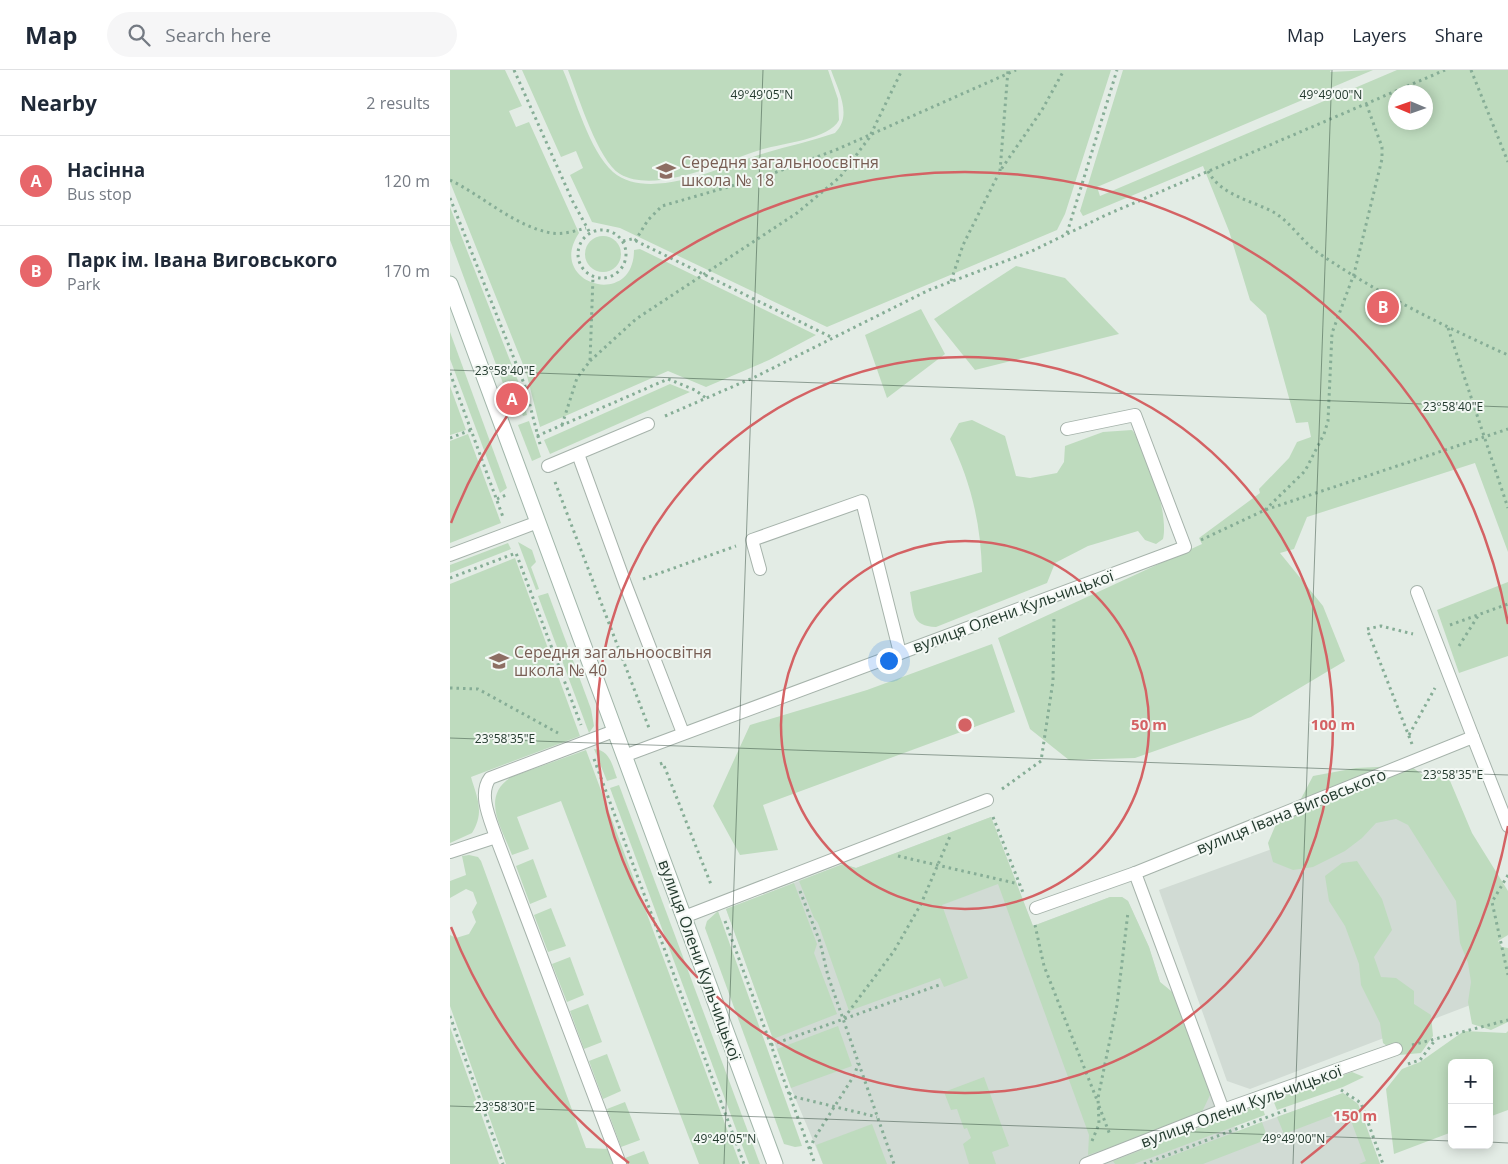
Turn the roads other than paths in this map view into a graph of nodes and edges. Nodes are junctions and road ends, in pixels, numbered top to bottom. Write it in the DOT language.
graph roads {
  1 [pos="450,284"];
  2 [pos="648,424"];
  3 [pos="1067,429"];
  4 [pos="578,454"];
  5 [pos="546,461"];
  6 [pos="538,522"];
  7 [pos="450,555"];
  8 [pos="760,569"];
  9 [pos="1417,592"];
  10 [pos="900,653"];
  11 [pos="614,731"];
  12 [pos="683,733"];
  13 [pos="1473,737"];
  14 [pos="624,756"];
  15 [pos="987,800"];
  16 [pos="1508,826"];
  17 [pos="496,837"];
  18 [pos="450,852"];
  19 [pos="1135,873"];
  20 [pos="1033,909"];
  21 [pos="684,917"];
  22 [pos="1396,1049"];
  23 [pos="1224,1110"];
  24 [pos="620,1164"];
  25 [pos="775,1164"];
  26 [pos="1087,1164"];
  1 -- 6 [label="street, вулиця Олени Кульчицької"];
  2 -- 4 [label="lane"];
  3 -- 10 [label="lane, вулиця Олени Кульчицької"];
  4 -- 5 [label="lane"];
  4 -- 12 [label="lane"];
  6 -- 7 [label="lane"];
  6 -- 11 [label="street, вулиця Олени Кульчицької"];
  8 -- 10 [label="lane"];
  9 -- 13 [label="lane"];
  10 -- 12 [label="lane, вулиця Олени Кульчицької"];
  11 -- 14 [label="street, вулиця Олени Кульчицької"];
  11 -- 17 [label="lane"];
  12 -- 14 [label="lane, вулиця Олени Кульчицької"];
  13 -- 16 [label="lane"];
  13 -- 19 [label="lane, вулиця Івана Виговського"];
  14 -- 21 [label="street, вулиця Олени Кульчицької"];
  15 -- 21 [label="lane"];
  17 -- 18 [label="lane"];
  17 -- 24 [label="lane"];
  19 -- 20 [label="lane, вулиця Івана Виговського"];
  19 -- 23 [label="lane"];
  21 -- 25 [label="street, вулиця Олени Кульчицької"];
  22 -- 23 [label="lane, вулиця Олени Кульчицької"];
  23 -- 26 [label="lane, вулиця Олени Кульчицької"];
}
